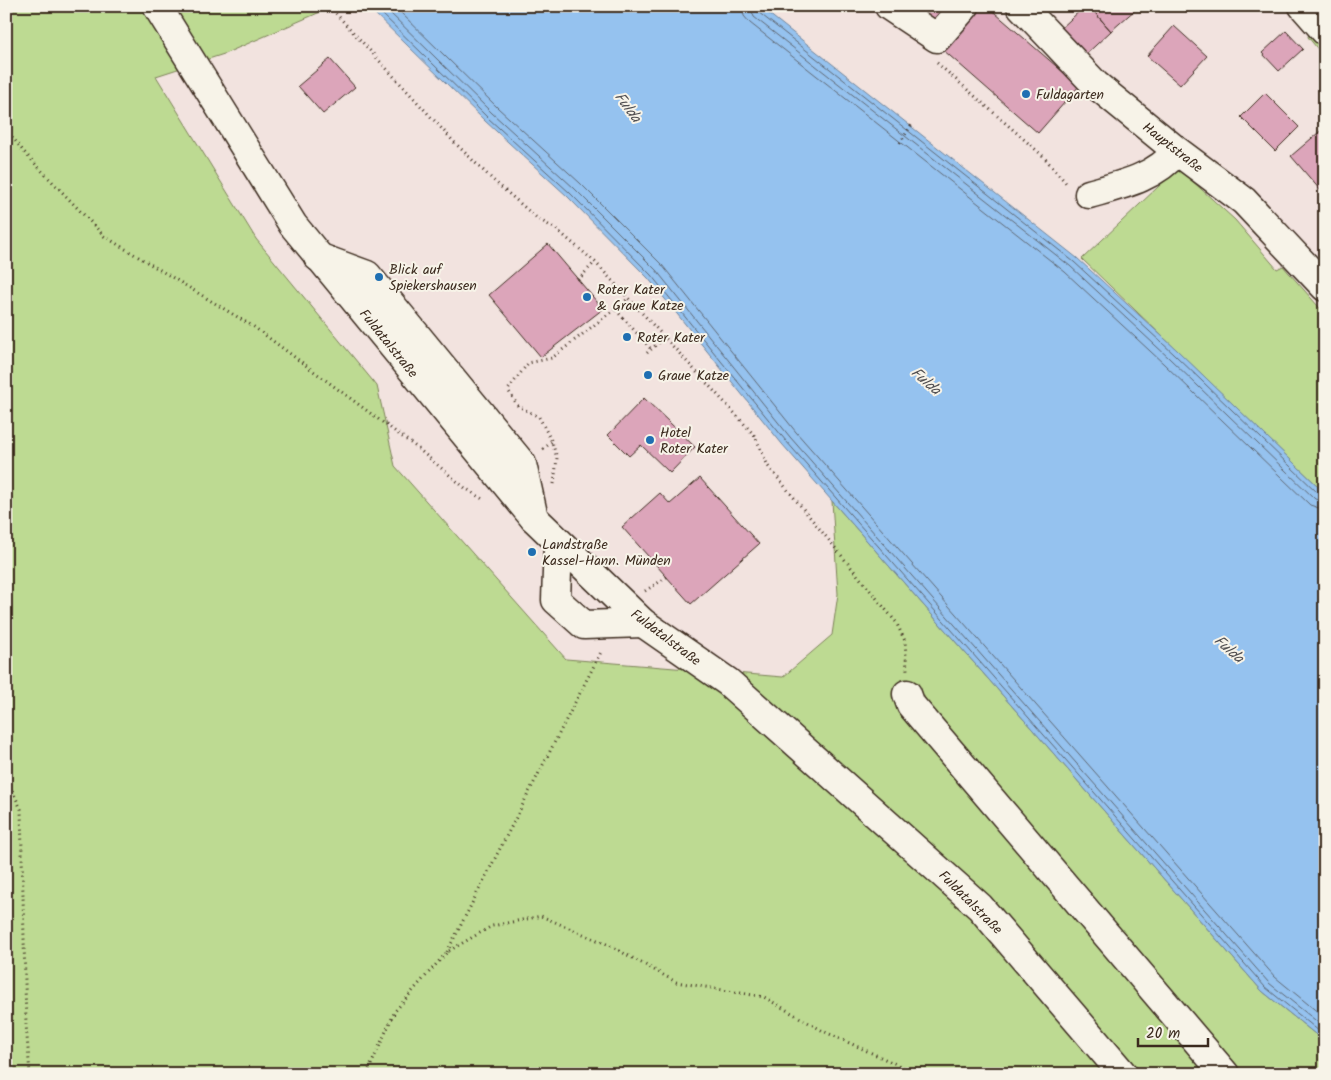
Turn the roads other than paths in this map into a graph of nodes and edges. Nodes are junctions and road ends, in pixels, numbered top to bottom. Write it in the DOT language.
graph roads {
  1 [pos="157,6"];
  2 [pos="889,6"];
  3 [pos="965,6"];
  4 [pos="1021,6"];
  5 [pos="1303,7"];
  6 [pos="1325,31"];
  7 [pos="1177,151"];
  8 [pos="1088,194"];
  9 [pos="1325,287"];
  10 [pos="558,543"];
  11 [pos="643,623"];
  12 [pos="907,694"];
  13 [pos="1123,1074"];
  14 [pos="1225,1074"];
  1 -- 10 [label="main road, Fuldatalstraße"];
  2 -- 3 [label="main road"];
  4 -- 7 [label="main road, Hauptstraße"];
  5 -- 6 [label="main road"];
  7 -- 8 [label="main road"];
  7 -- 9 [label="main road, Hauptstraße"];
  10 -- 11 [label="main road, Fuldatalstraße"];
  10 -- 11 [label="main road"];
  11 -- 13 [label="main road, Fuldatalstraße"];
  12 -- 14 [label="main road"];
}
